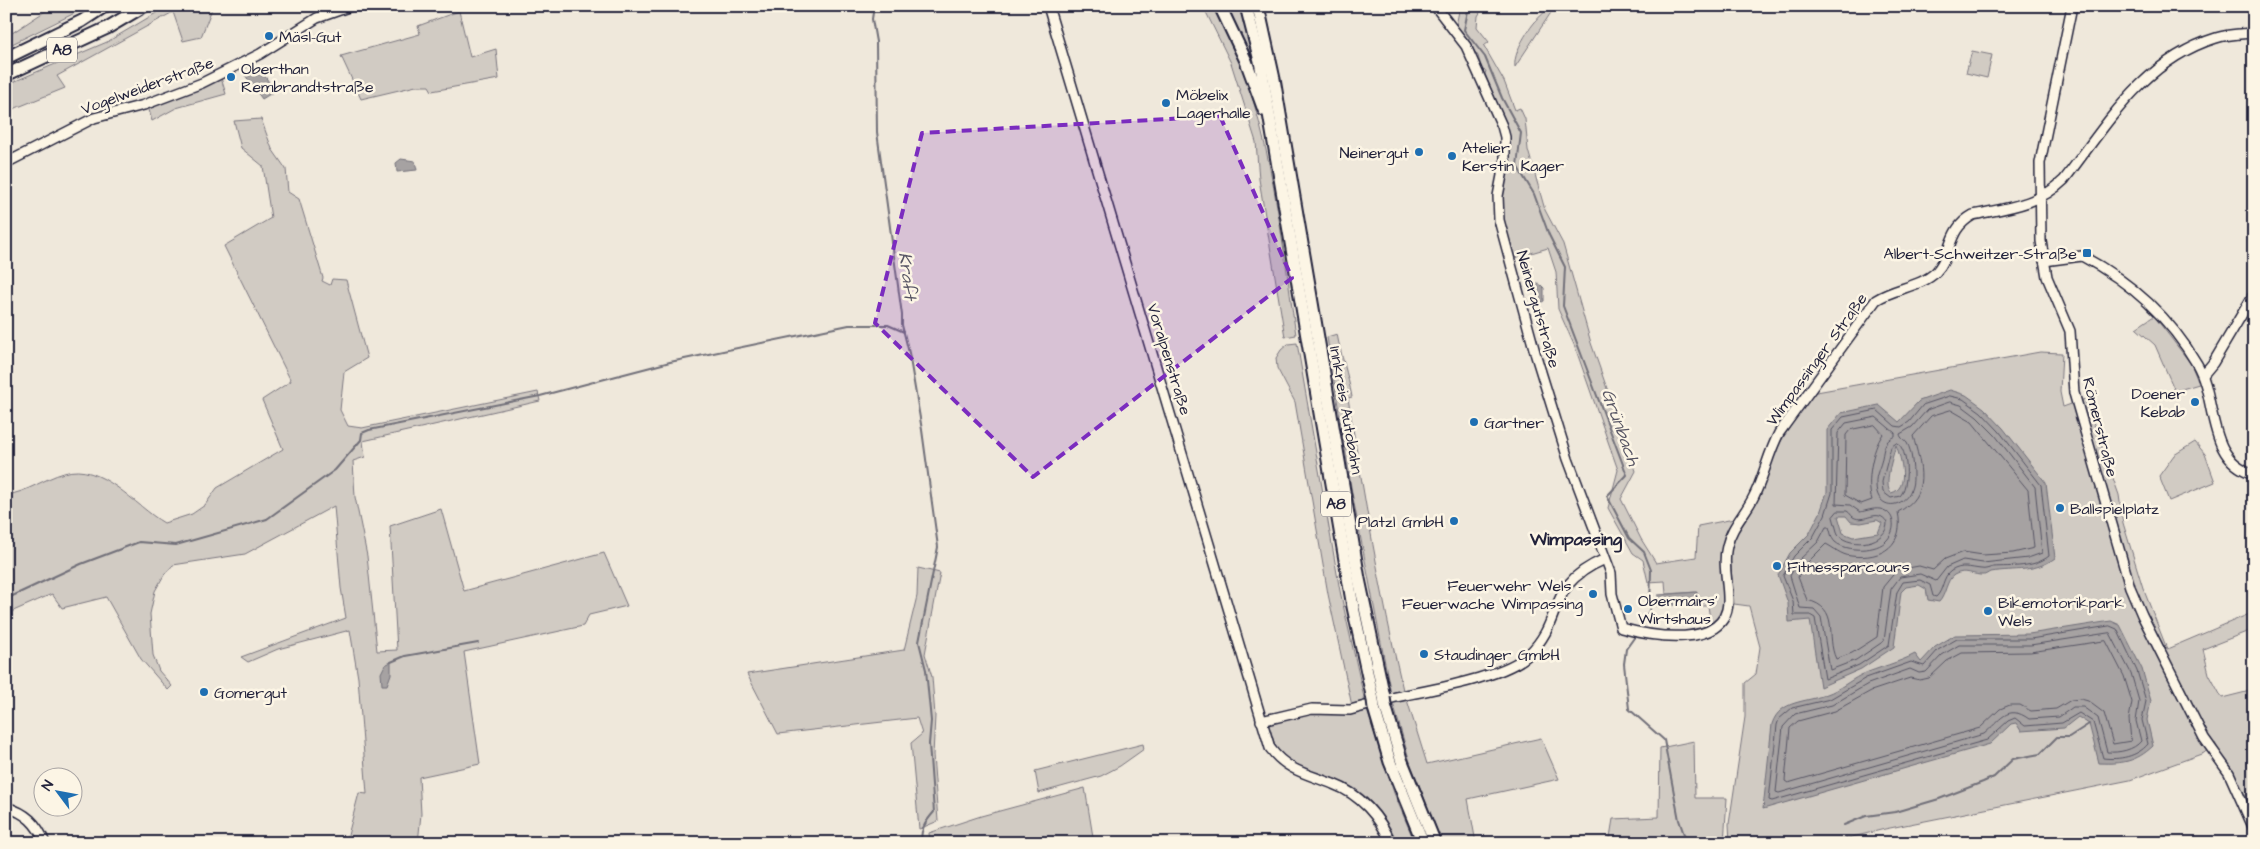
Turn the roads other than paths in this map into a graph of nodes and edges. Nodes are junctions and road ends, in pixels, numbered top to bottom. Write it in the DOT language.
graph roads {
  1 [pos="105,6"];
  2 [pos="113,6"];
  3 [pos="144,6"];
  4 [pos="351,6"];
  5 [pos="1048,6"];
  6 [pos="1220,6"];
  7 [pos="1246,6"];
  8 [pos="1258,6"];
  9 [pos="1435,6"];
  10 [pos="2072,6"];
  11 [pos="82,21"];
  12 [pos="2254,33"];
  13 [pos="6,58"];
  14 [pos="6,75"];
  15 [pos="1274,138"];
  16 [pos="6,164"];
  17 [pos="2039,199"];
  18 [pos="2044,261"];
  19 [pos="2254,294"];
  20 [pos="1312,336"];
  21 [pos="2203,375"];
  22 [pos="2254,474"];
  23 [pos="1605,559"];
  24 [pos="1621,628"];
  25 [pos="1379,702"];
  26 [pos="1261,721"];
  27 [pos="6,807"];
  28 [pos="2254,829"];
  29 [pos="45,843"];
  30 [pos="1391,843"];
  31 [pos="1423,843"];
  32 [pos="1435,843"];
  1 -- 11 [label="highway, A8"];
  2 -- 11 [label="highway"];
  3 -- 14 [label="highway, A8"];
  4 -- 16 [label="street, Vogelweiderstraße"];
  5 -- 26 [label="street, Voralpenstraße"];
  6 -- 15 [label="highway"];
  7 -- 15 [label="highway, Innkreis Autobahn / A8"];
  8 -- 20 [label="highway, Innkreis Autobahn / A8"];
  9 -- 23 [label="street, Neinergutstraße"];
  10 -- 17 [label="street, Römerstraße"];
  11 -- 13 [label="highway, A8"];
  12 -- 17 [label="street, Wimpassinger Straße"];
  15 -- 20 [label="highway, Innkreis Autobahn / A8"];
  17 -- 18 [label="street, Römerstraße"];
  17 -- 24 [label="street, Wimpassinger Straße"];
  18 -- 21 [label="street"];
  18 -- 28 [label="street, Römerstraße"];
  19 -- 21 [label="street"];
  20 -- 25 [label="highway, Innkreis Autobahn / A8"];
  21 -- 22 [label="street"];
  23 -- 24 [label="street, Neinergutstraße"];
  23 -- 25 [label="street"];
  25 -- 26 [label="street"];
  25 -- 31 [label="highway, Innkreis Autobahn / A8"];
  25 -- 32 [label="highway, Innkreis Autobahn / A8"];
  26 -- 30 [label="street, Voralpenstraße"];
  27 -- 29 [label="street"];
}
